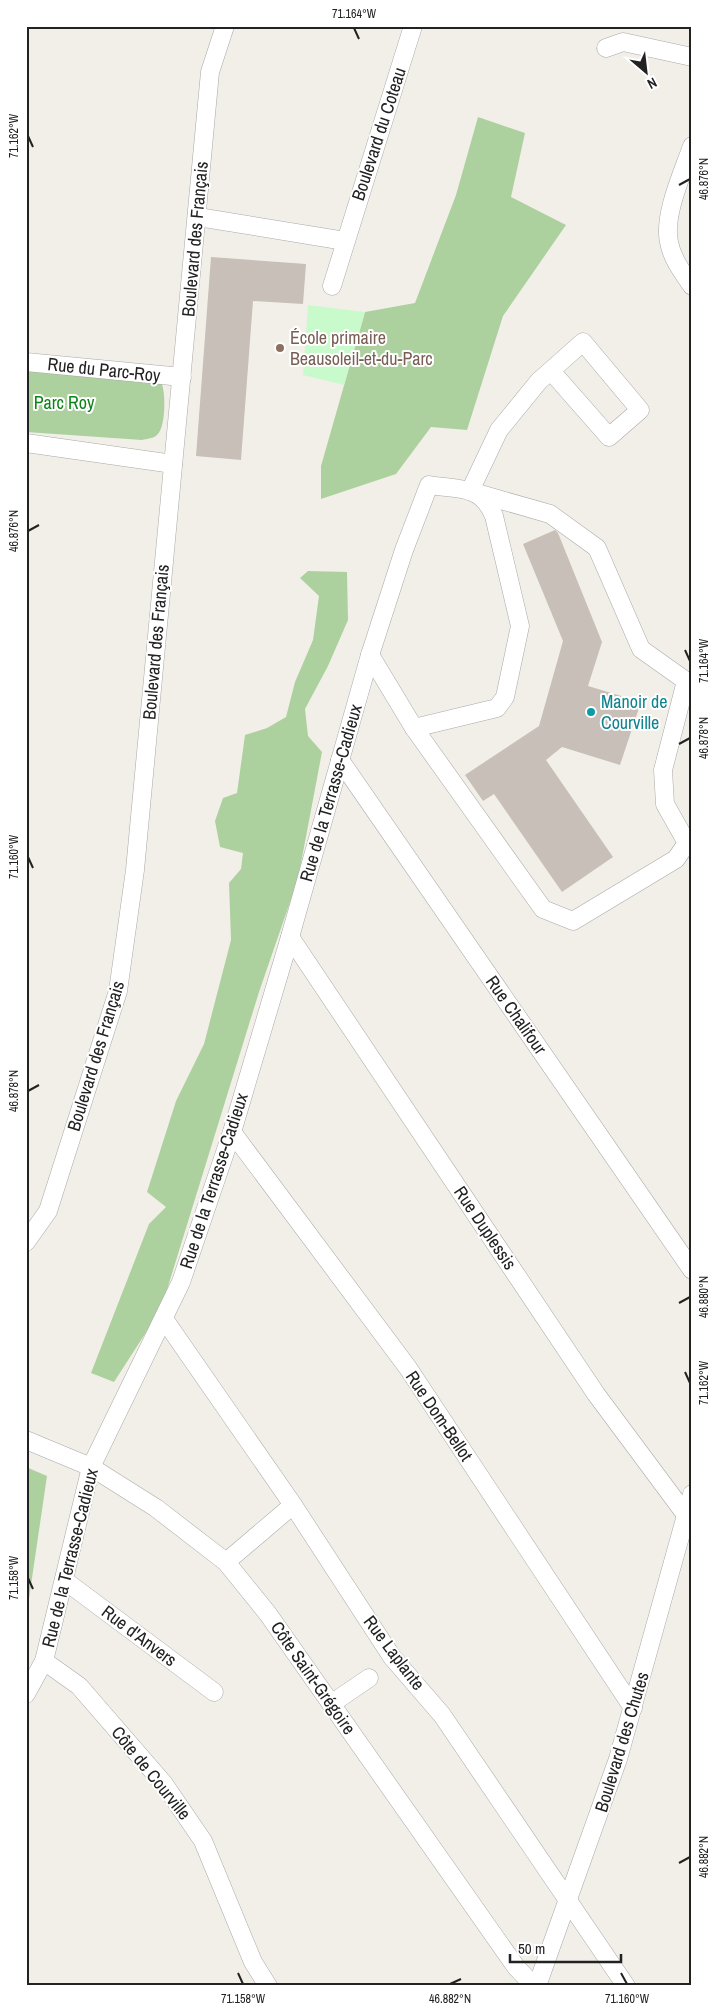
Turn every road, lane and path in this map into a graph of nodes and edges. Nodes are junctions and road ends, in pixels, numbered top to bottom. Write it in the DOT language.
graph roads {
  1 [pos="225,26"];
  2 [pos="413,26"];
  3 [pos="606,48"];
  4 [pos="692,58"];
  5 [pos="692,146"];
  6 [pos="198,217"];
  7 [pos="345,241"];
  8 [pos="332,286"];
  9 [pos="692,286"];
  10 [pos="26,362"];
  11 [pos="551,371"];
  12 [pos="182,377"];
  13 [pos="26,443"];
  14 [pos="173,464"];
  15 [pos="475,493"];
  16 [pos="370,654"];
  17 [pos="414,728"];
  18 [pos="340,760"];
  19 [pos="689,845"];
  20 [pos="290,937"];
  21 [pos="232,1132"];
  22 [pos="26,1242"];
  23 [pos="692,1270"];
  24 [pos="164,1319"];
  25 [pos="26,1440"];
  26 [pos="91,1467"];
  27 [pos="692,1494"];
  28 [pos="293,1505"];
  29 [pos="686,1515"];
  30 [pos="226,1562"];
  31 [pos="64,1580"];
  32 [pos="44,1661"];
  33 [pos="369,1678"];
  34 [pos="214,1692"];
  35 [pos="26,1694"];
  36 [pos="331,1704"];
  37 [pos="633,1708"];
  38 [pos="568,1901"];
  39 [pos="268,1986"];
  40 [pos="536,1986"];
  41 [pos="626,1986"];
  1 -- 6 [label="street, Boulevard des Français"];
  2 -- 7 [label="street, Boulevard du Coteau"];
  3 -- 4 [label="street"];
  5 -- 9 [label="street"];
  6 -- 7 [label="street"];
  6 -- 12 [label="street, Boulevard des Français"];
  7 -- 8 [label="street, Boulevard du Coteau"];
  10 -- 12 [label="street, Rue du Parc-Roy"];
  11 -- 11 [label="street"];
  11 -- 15 [label="street"];
  12 -- 14 [label="street, Boulevard des Français"];
  13 -- 14 [label="street"];
  14 -- 22 [label="street, Boulevard des Français"];
  15 -- 16 [label="street, Rue de la Terrasse-Cadieux"];
  15 -- 17 [label="street"];
  15 -- 19 [label="street"];
  16 -- 17 [label="street"];
  16 -- 18 [label="street, Rue de la Terrasse-Cadieux"];
  17 -- 19 [label="street"];
  18 -- 20 [label="street, Rue de la Terrasse-Cadieux"];
  18 -- 23 [label="street, Rue Chalifour"];
  20 -- 21 [label="street, Rue de la Terrasse-Cadieux"];
  20 -- 29 [label="street, Rue Duplessis"];
  21 -- 24 [label="street, Rue de la Terrasse-Cadieux"];
  21 -- 37 [label="street, Rue Dom-Bellot"];
  24 -- 26 [label="street, Rue de la Terrasse-Cadieux"];
  24 -- 28 [label="street, Rue Laplante"];
  25 -- 26 [label="street, Côte Saint-Grégoire"];
  26 -- 30 [label="street, Côte Saint-Grégoire"];
  26 -- 31 [label="street, Rue de la Terrasse-Cadieux"];
  27 -- 29 [label="street, Boulevard des Chutes"];
  28 -- 30 [label="street"];
  28 -- 38 [label="street, Rue Laplante"];
  29 -- 37 [label="street, Boulevard des Chutes"];
  30 -- 36 [label="street, Côte Saint-Grégoire"];
  31 -- 32 [label="street, Rue de la Terrasse-Cadieux"];
  31 -- 34 [label="street, Rue d'Anvers"];
  32 -- 35 [label="street, Rue de la Terrasse-Cadieux"];
  32 -- 39 [label="street, Côte de Courville"];
  33 -- 36 [label="street"];
  36 -- 40 [label="street, Côte Saint-Grégoire"];
  37 -- 38 [label="street, Boulevard des Chutes"];
  38 -- 40 [label="street, Boulevard des Chutes"];
  38 -- 41 [label="street, Rue Laplante"];
}
